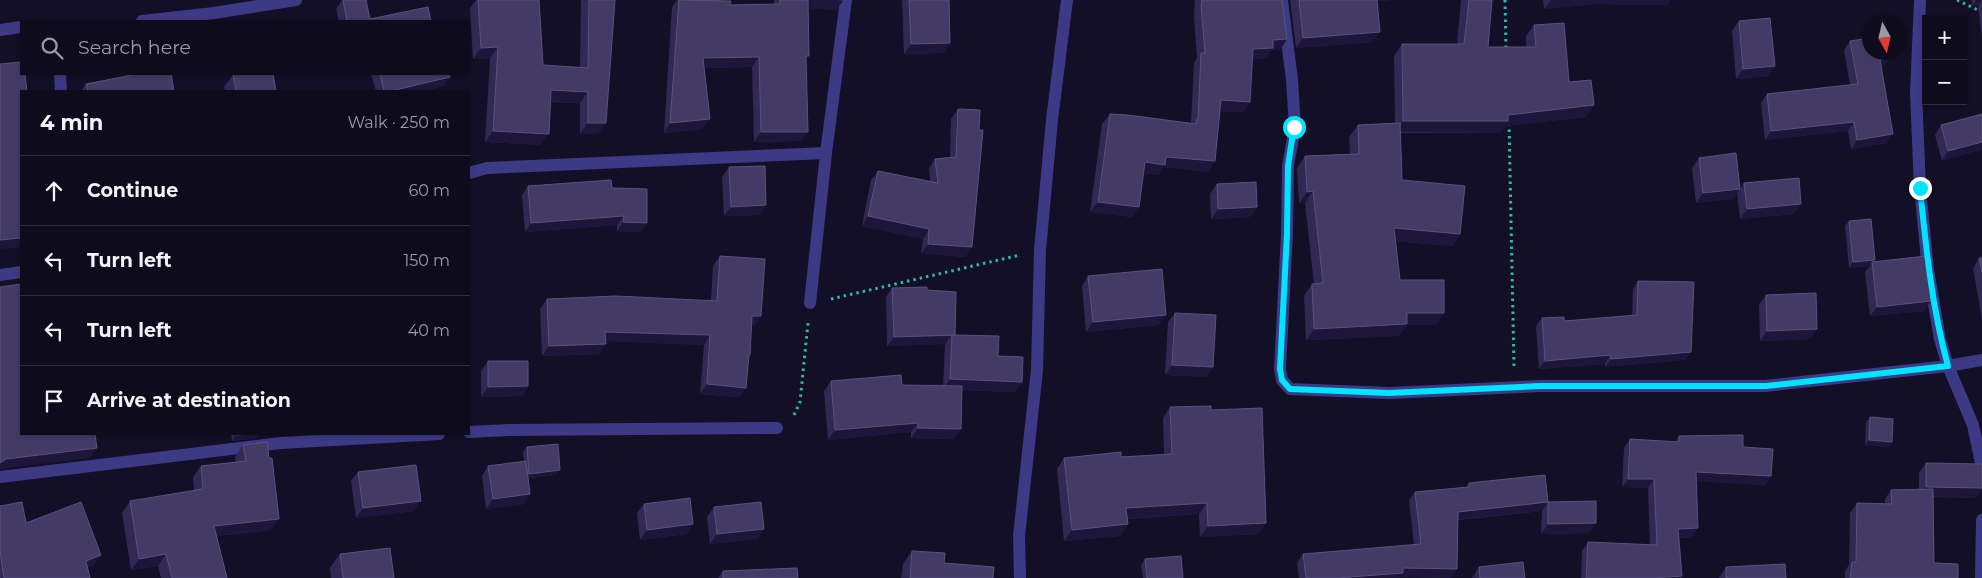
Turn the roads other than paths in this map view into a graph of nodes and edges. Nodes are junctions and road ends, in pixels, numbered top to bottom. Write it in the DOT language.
graph roads {
  1 [pos="296,0"];
  2 [pos="846,0"];
  3 [pos="1067,0"];
  4 [pos="1282,0"];
  5 [pos="1920,0"];
  6 [pos="151,20"];
  7 [pos="20,27"];
  8 [pos="0,30"];
  9 [pos="60,75"];
  10 [pos="61,90"];
  11 [pos="826,153"];
  12 [pos="470,173"];
  13 [pos="20,272"];
  14 [pos="0,275"];
  15 [pos="810,303"];
  16 [pos="1982,360"];
  17 [pos="1948,366"];
  18 [pos="777,428"];
  19 [pos="470,432"];
  20 [pos="422,435"];
  21 [pos="1982,468"];
  22 [pos="0,477"];
  23 [pos="1982,520"];
  24 [pos="1020,578"];
  25 [pos="1981,578"];
  1 -- 6 [label="street"];
  2 -- 11 [label="street"];
  3 -- 24 [label="street"];
  4 -- 17 [label="street"];
  5 -- 17 [label="street"];
  7 -- 8 [label="street"];
  9 -- 10 [label="street"];
  11 -- 12 [label="street"];
  11 -- 15 [label="street"];
  13 -- 14 [label="street"];
  16 -- 17 [label="street"];
  17 -- 21 [label="street"];
  18 -- 19 [label="street"];
  20 -- 22 [label="street"];
  23 -- 25 [label="street"];
}
